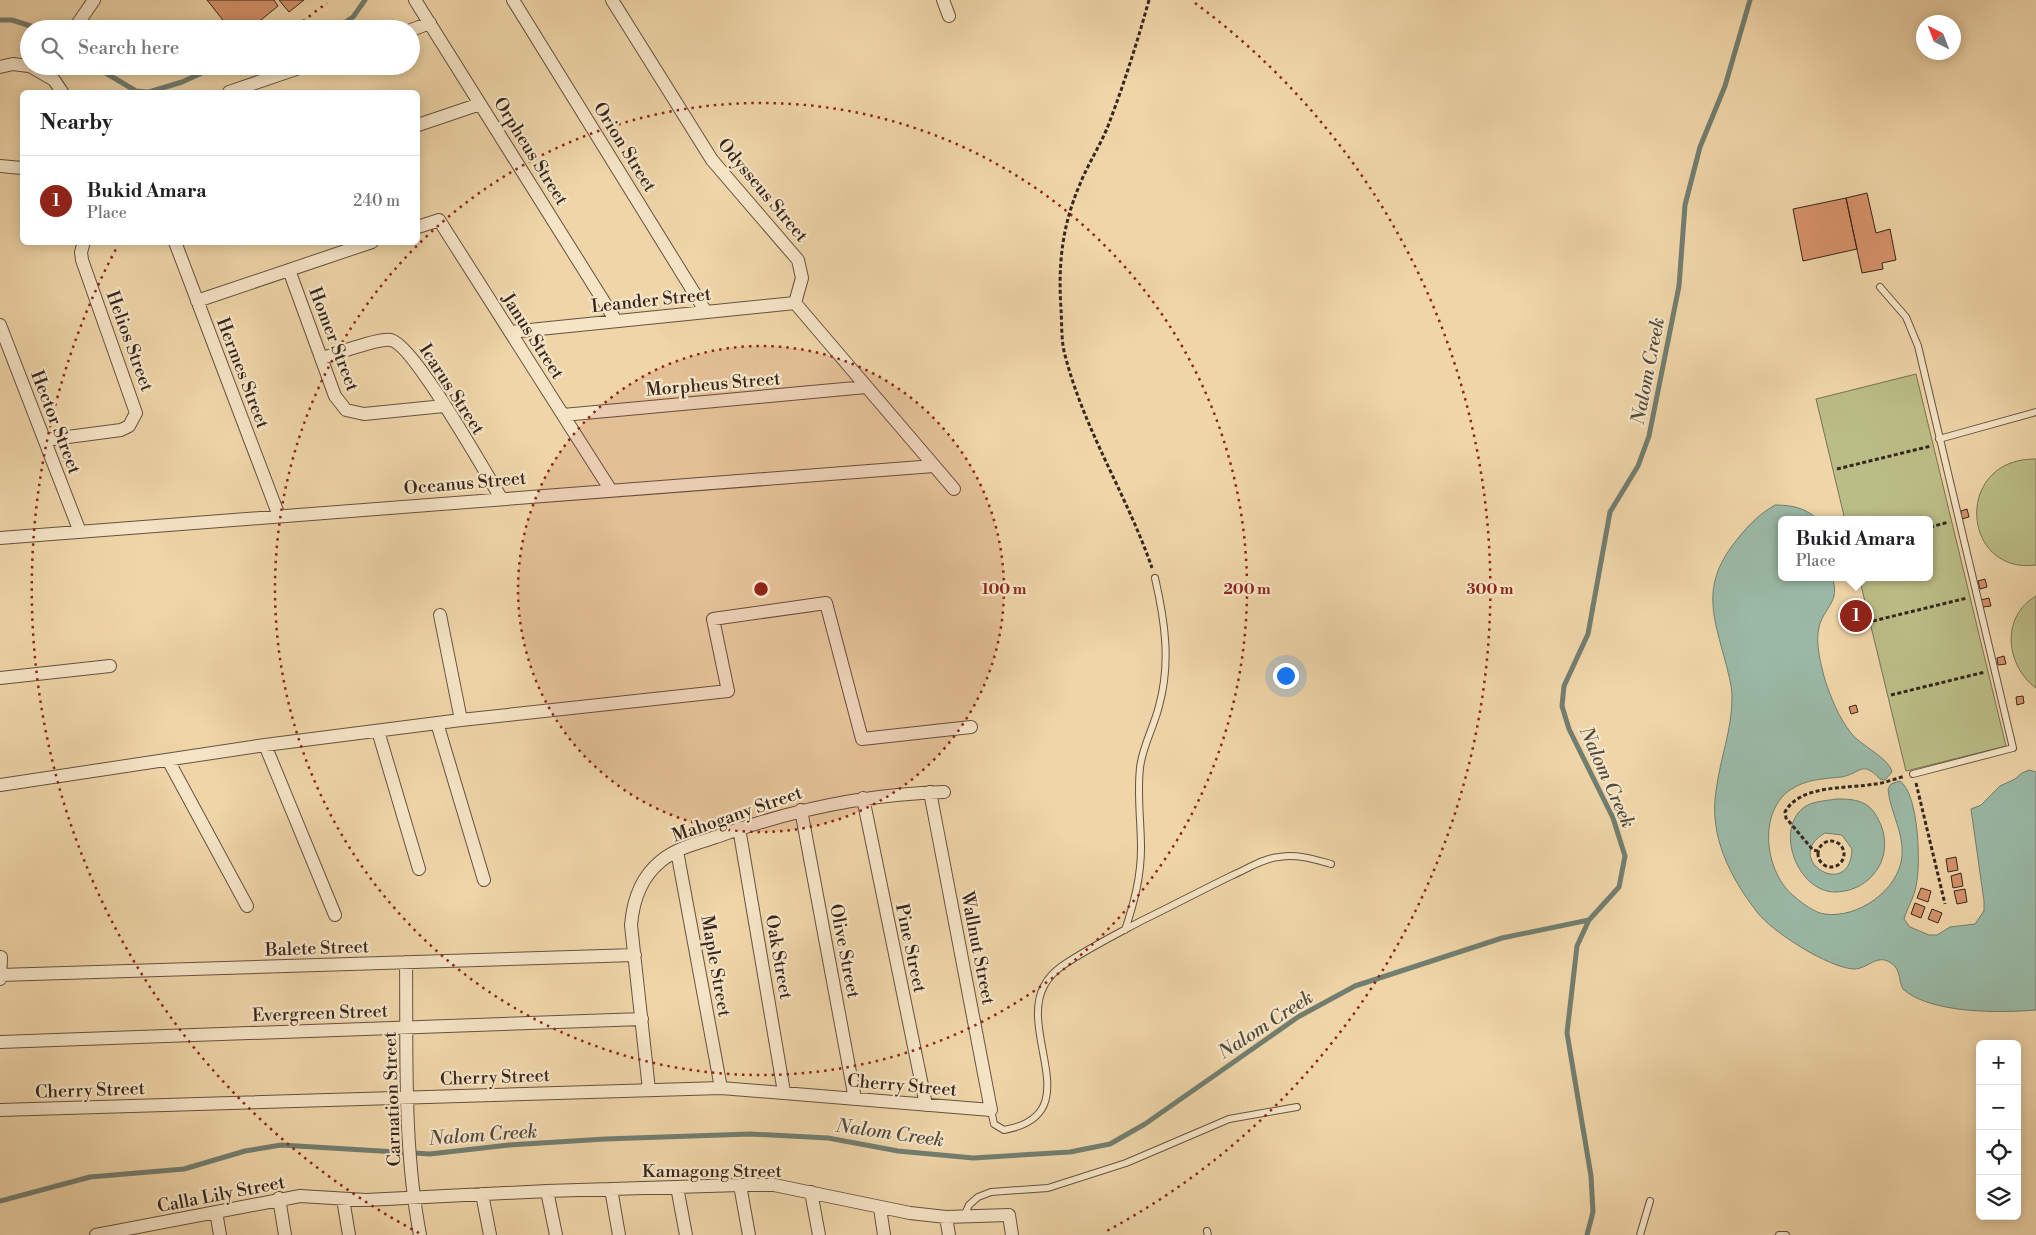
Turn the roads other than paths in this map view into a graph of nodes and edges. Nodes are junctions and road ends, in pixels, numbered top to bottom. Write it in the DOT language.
graph roads {
  1 [pos="94,0"];
  2 [pos="415,0"];
  3 [pos="513,0"];
  4 [pos="612,0"];
  5 [pos="942,0"];
  6 [pos="949,16"];
  7 [pos="80,20"];
  8 [pos="430,24"];
  9 [pos="420,27"];
  10 [pos="20,65"];
  11 [pos="0,67"];
  12 [pos="51,75"];
  13 [pos="279,75"];
  14 [pos="61,90"];
  15 [pos="235,90"];
  16 [pos="480,104"];
  17 [pos="420,124"];
  18 [pos="0,166"];
  19 [pos="20,168"];
  20 [pos="420,226"];
  21 [pos="83,245"];
  22 [pos="176,245"];
  23 [pos="363,245"];
  24 [pos="289,270"];
  25 [pos="1880,287"];
  26 [pos="197,301"];
  27 [pos="795,303"];
  28 [pos="706,312"];
  29 [pos="616,322"];
  30 [pos="0,325"];
  31 [pos="510,332"];
  32 [pos="322,358"];
  33 [pos="866,387"];
  34 [pos="444,406"];
  35 [pos="2036,412"];
  36 [pos="563,416"];
  37 [pos="44,440"];
  38 [pos="1939,441"];
  39 [pos="934,466"];
  40 [pos="954,489"];
  41 [pos="610,490"];
  42 [pos="501,498"];
  43 [pos="278,516"];
  44 [pos="80,532"];
  45 [pos="0,538"];
  46 [pos="1156,578"];
  47 [pos="440,614"];
  48 [pos="110,666"];
  49 [pos="0,678"];
  50 [pos="461,720"];
  51 [pos="437,723"];
  52 [pos="972,727"];
  53 [pos="378,731"];
  54 [pos="265,745"];
  55 [pos="168,760"];
  56 [pos="1914,774"];
  57 [pos="0,785"];
  58 [pos="930,792"];
  59 [pos="944,792"];
  60 [pos="863,798"];
  61 [pos="800,810"];
  62 [pos="739,828"];
  63 [pos="677,851"];
  64 [pos="1331,864"];
  65 [pos="419,869"];
  66 [pos="484,880"];
  67 [pos="247,906"];
  68 [pos="335,915"];
  69 [pos="1125,930"];
  70 [pos="635,955"];
  71 [pos="1,956"];
  72 [pos="406,962"];
  73 [pos="0,977"];
  74 [pos="642,1019"];
  75 [pos="407,1027"];
  76 [pos="0,1042"];
  77 [pos="721,1088"];
  78 [pos="650,1090"];
  79 [pos="784,1092"];
  80 [pos="408,1097"];
  81 [pos="855,1099"];
  82 [pos="926,1106"];
  83 [pos="1297,1107"];
  84 [pos="0,1110"];
  85 [pos="990,1110"];
  86 [pos="740,1185"];
  87 [pos="677,1187"];
  88 [pos="611,1189"];
  89 [pos="547,1191"];
  90 [pos="811,1192"];
  91 [pos="482,1194"];
  92 [pos="279,1198"];
  93 [pos="413,1198"];
  94 [pos="343,1199"];
  95 [pos="1650,1201"];
  96 [pos="880,1208"];
  97 [pos="216,1212"];
  98 [pos="964,1216"];
  99 [pos="946,1217"];
  100 [pos="152,1230"];
  101 [pos="96,1235"];
  102 [pos="220,1235"];
  103 [pos="285,1235"];
  104 [pos="349,1235"];
  105 [pos="420,1235"];
  106 [pos="490,1235"];
  107 [pos="556,1235"];
  108 [pos="619,1235"];
  109 [pos="686,1235"];
  110 [pos="748,1235"];
  111 [pos="819,1235"];
  112 [pos="884,1235"];
  113 [pos="949,1235"];
  114 [pos="1012,1235"];
  115 [pos="1640,1235"];
  116 [pos="1779,1235"];
  117 [pos="1786,1235"];
  1 -- 7 [label="street"];
  2 -- 8 [label="street, Orpheus Street"];
  3 -- 28 [label="street, Orion Street"];
  4 -- 27 [label="street, Odysseus Street"];
  5 -- 6 [label="street"];
  8 -- 9 [label="street"];
  8 -- 16 [label="street, Orpheus Street"];
  10 -- 11 [label="street"];
  12 -- 14 [label="street"];
  13 -- 15 [label="street"];
  16 -- 17 [label="street"];
  16 -- 29 [label="street, Orpheus Street"];
  18 -- 19 [label="street"];
  20 -- 31 [label="street, Janus Street"];
  21 -- 37 [label="street, Helios Street"];
  22 -- 26 [label="street, Hermes Street"];
  23 -- 24 [label="street"];
  24 -- 26 [label="street"];
  24 -- 32 [label="street, Homer Street"];
  25 -- 38 [label="lane"];
  26 -- 43 [label="street, Hermes Street"];
  27 -- 28 [label="street, Leander Street"];
  27 -- 33 [label="street"];
  28 -- 29 [label="street, Leander Street"];
  29 -- 31 [label="street, Leander Street"];
  30 -- 37 [label="street, Hector Street"];
  31 -- 36 [label="street, Janus Street"];
  32 -- 34 [label="street, Homer Street"];
  32 -- 34 [label="street, Icarus Street"];
  33 -- 36 [label="street, Morpheus Street"];
  33 -- 39 [label="street"];
  34 -- 42 [label="street, Icarus Street"];
  35 -- 38 [label="lane"];
  36 -- 41 [label="street, Janus Street"];
  37 -- 44 [label="street, Hector Street"];
  38 -- 56 [label="lane"];
  39 -- 40 [label="street"];
  39 -- 41 [label="street, Oceanus Street"];
  41 -- 42 [label="street, Oceanus Street"];
  42 -- 43 [label="street, Oceanus Street"];
  43 -- 44 [label="street, Oceanus Street"];
  44 -- 45 [label="street, Oceanus Street"];
  46 -- 69 [label="lane"];
  47 -- 50 [label="street"];
  48 -- 49 [label="street"];
  50 -- 51 [label="street"];
  50 -- 52 [label="street"];
  51 -- 53 [label="street"];
  51 -- 66 [label="street"];
  53 -- 54 [label="street"];
  53 -- 65 [label="street"];
  54 -- 55 [label="street"];
  54 -- 68 [label="street"];
  55 -- 57 [label="street"];
  55 -- 67 [label="street"];
  58 -- 59 [label="street, Mahogany Street"];
  58 -- 60 [label="street, Mahogany Street"];
  58 -- 85 [label="street, Wallnut Street"];
  60 -- 61 [label="street, Mahogany Street"];
  60 -- 82 [label="street, Pine Street"];
  61 -- 62 [label="street, Mahogany Street"];
  61 -- 81 [label="street, Olive Street"];
  62 -- 63 [label="street, Mahogany Street"];
  62 -- 79 [label="street, Oak Street"];
  63 -- 70 [label="street, Mahogany Street"];
  63 -- 77 [label="street, Maple Street"];
  64 -- 69 [label="lane"];
  69 -- 85 [label="lane"];
  70 -- 72 [label="street, Balete Street"];
  70 -- 74 [label="street, Mahogany Street"];
  71 -- 73 [label="street"];
  72 -- 73 [label="street, Balete Street"];
  72 -- 75 [label="street, Carnation Street"];
  74 -- 75 [label="street, Evergreen Street"];
  74 -- 78 [label="street, Mahogany Street"];
  75 -- 76 [label="street, Evergreen Street"];
  75 -- 80 [label="street, Carnation Street"];
  77 -- 78 [label="street, Cherry Street"];
  77 -- 79 [label="street, Cherry Street"];
  78 -- 80 [label="street, Cherry Street"];
  79 -- 81 [label="street, Cherry Street"];
  80 -- 84 [label="street, Cherry Street"];
  80 -- 93 [label="street, Carnation Street"];
  81 -- 82 [label="street, Cherry Street"];
  82 -- 85 [label="street, Cherry Street"];
  83 -- 98 [label="lane"];
  86 -- 87 [label="street, Kamagong Street"];
  86 -- 90 [label="street, Kamagong Street"];
  86 -- 110 [label="street"];
  87 -- 88 [label="street, Kamagong Street"];
  87 -- 109 [label="street"];
  88 -- 89 [label="street, Kamagong Street"];
  88 -- 108 [label="street"];
  89 -- 91 [label="street, Kamagong Street"];
  89 -- 107 [label="street"];
  90 -- 96 [label="street, Kamagong Street"];
  90 -- 111 [label="street"];
  91 -- 93 [label="street, Kamagong Street"];
  91 -- 106 [label="street"];
  92 -- 94 [label="street, Calla Lily Street"];
  92 -- 97 [label="street, Calla Lily Street"];
  92 -- 103 [label="street"];
  93 -- 94 [label="street, Calla Lily Street"];
  93 -- 105 [label="street, Carnation Street"];
  94 -- 104 [label="street"];
  95 -- 115 [label="lane"];
  96 -- 99 [label="street, Kamagong Street"];
  96 -- 112 [label="street"];
  97 -- 100 [label="street, Calla Lily Street"];
  97 -- 102 [label="street"];
  98 -- 99 [label="street, Kamagong Street"];
  98 -- 114 [label="street, Kamagong Street"];
  99 -- 113 [label="street"];
  100 -- 101 [label="street, Calla Lily Street"];
  116 -- 117 [label="lane"];
}
